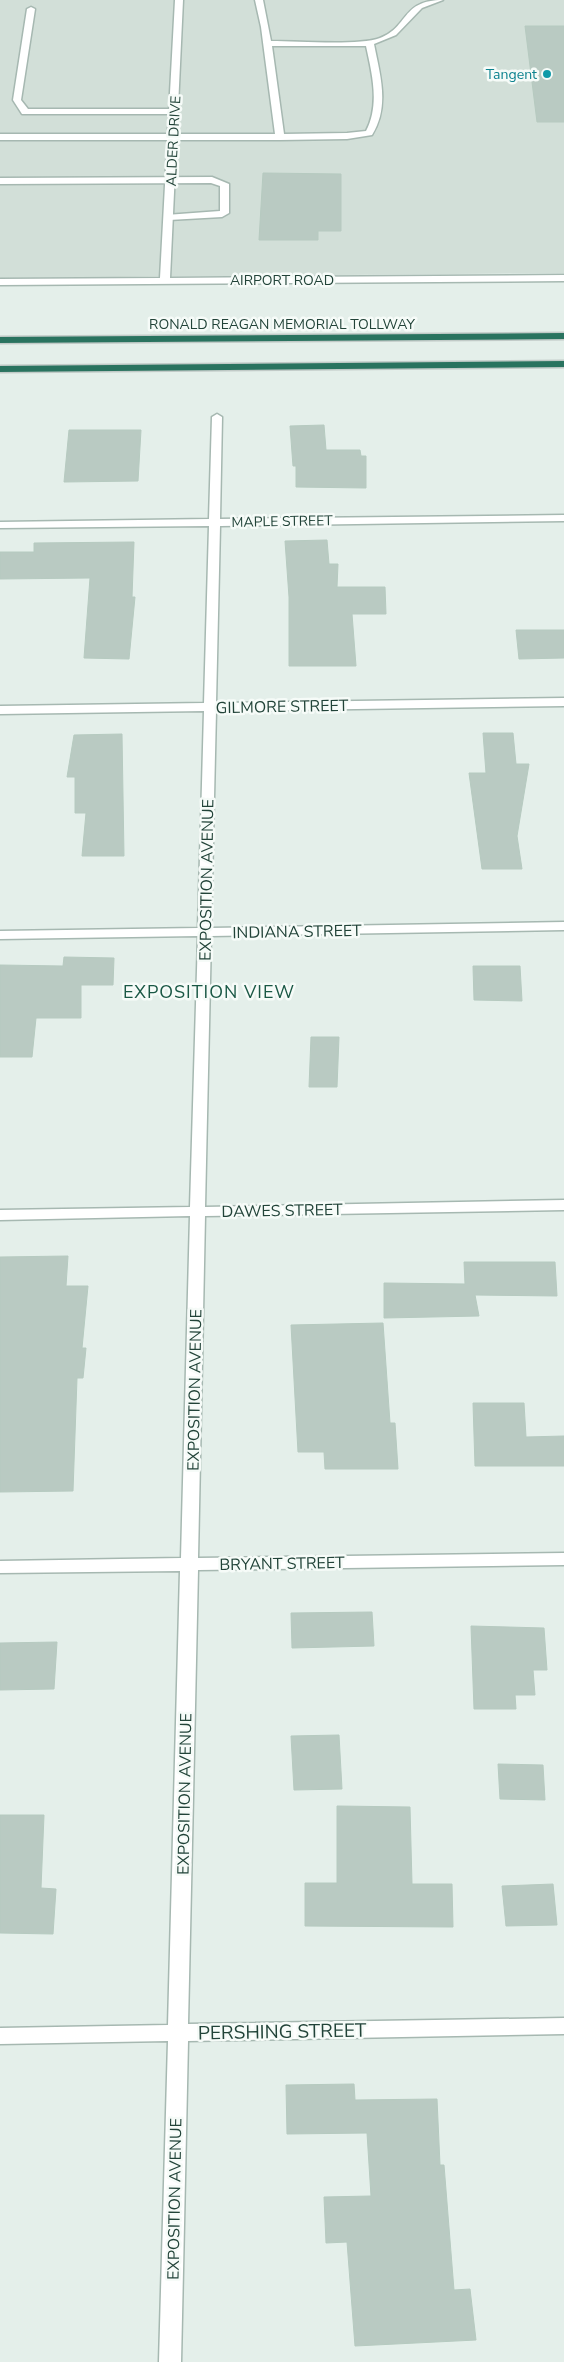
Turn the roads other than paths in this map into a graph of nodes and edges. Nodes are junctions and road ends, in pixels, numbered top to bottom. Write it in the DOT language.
graph roads {
  1 [pos="179,0"];
  2 [pos="259,0"];
  3 [pos="439,0"];
  4 [pos="31,9"];
  5 [pos="268,44"];
  6 [pos="370,44"];
  7 [pos="174,112"];
  8 [pos="173,136"];
  9 [pos="0,137"];
  10 [pos="280,137"];
  11 [pos="0,181"];
  12 [pos="171,181"];
  13 [pos="169,217"];
  14 [pos="564,278"];
  15 [pos="165,281"];
  16 [pos="0,282"];
  17 [pos="564,336"];
  18 [pos="0,340"];
  19 [pos="564,364"];
  20 [pos="0,368"];
  21 [pos="218,417"];
  22 [pos="564,518"];
  23 [pos="215,522"];
  24 [pos="0,525"];
  25 [pos="564,702"];
  26 [pos="210,707"];
  27 [pos="0,710"];
  28 [pos="564,926"];
  29 [pos="205,932"];
  30 [pos="0,935"];
  31 [pos="564,1205"];
  32 [pos="198,1211"];
  33 [pos="0,1215"];
  34 [pos="564,1559"];
  35 [pos="190,1565"];
  36 [pos="0,1567"];
  37 [pos="564,2026"];
  38 [pos="178,2033"];
  39 [pos="0,2036"];
  40 [pos="170,2362"];
  1 -- 7 [label="street, ALDER DRIVE"];
  2 -- 5 [label="street"];
  3 -- 6 [label="street"];
  4 -- 7 [label="street"];
  5 -- 6 [label="street"];
  5 -- 10 [label="street"];
  6 -- 10 [label="street"];
  7 -- 8 [label="street, ALDER DRIVE"];
  8 -- 9 [label="street"];
  8 -- 10 [label="street"];
  8 -- 12 [label="street, ALDER DRIVE"];
  11 -- 12 [label="street"];
  12 -- 13 [label="street, ALDER DRIVE"];
  12 -- 13 [label="street"];
  13 -- 15 [label="street, ALDER DRIVE"];
  14 -- 15 [label="street, AIRPORT ROAD"];
  15 -- 16 [label="street, AIRPORT ROAD"];
  17 -- 18 [label="highway, RONALD REAGAN MEMORIAL TOLLWAY"];
  19 -- 20 [label="highway"];
  21 -- 23 [label="street, EXPOSITION AVENUE"];
  22 -- 23 [label="street, MAPLE STREET"];
  23 -- 24 [label="street, MAPLE STREET"];
  23 -- 26 [label="street, EXPOSITION AVENUE"];
  25 -- 26 [label="street, GILMORE STREET"];
  26 -- 27 [label="street, GILMORE STREET"];
  26 -- 29 [label="street, EXPOSITION AVENUE"];
  28 -- 29 [label="street, INDIANA STREET"];
  29 -- 30 [label="street, INDIANA STREET"];
  29 -- 32 [label="street, EXPOSITION AVENUE"];
  31 -- 32 [label="street, DAWES STREET"];
  32 -- 33 [label="street, DAWES STREET"];
  32 -- 35 [label="street, EXPOSITION AVENUE"];
  34 -- 35 [label="street, BRYANT STREET"];
  35 -- 36 [label="street, BRYANT STREET"];
  35 -- 38 [label="street, EXPOSITION AVENUE"];
  37 -- 38 [label="street, PERSHING STREET"];
  38 -- 39 [label="street, PERSHING STREET"];
  38 -- 40 [label="street, EXPOSITION AVENUE"];
}
